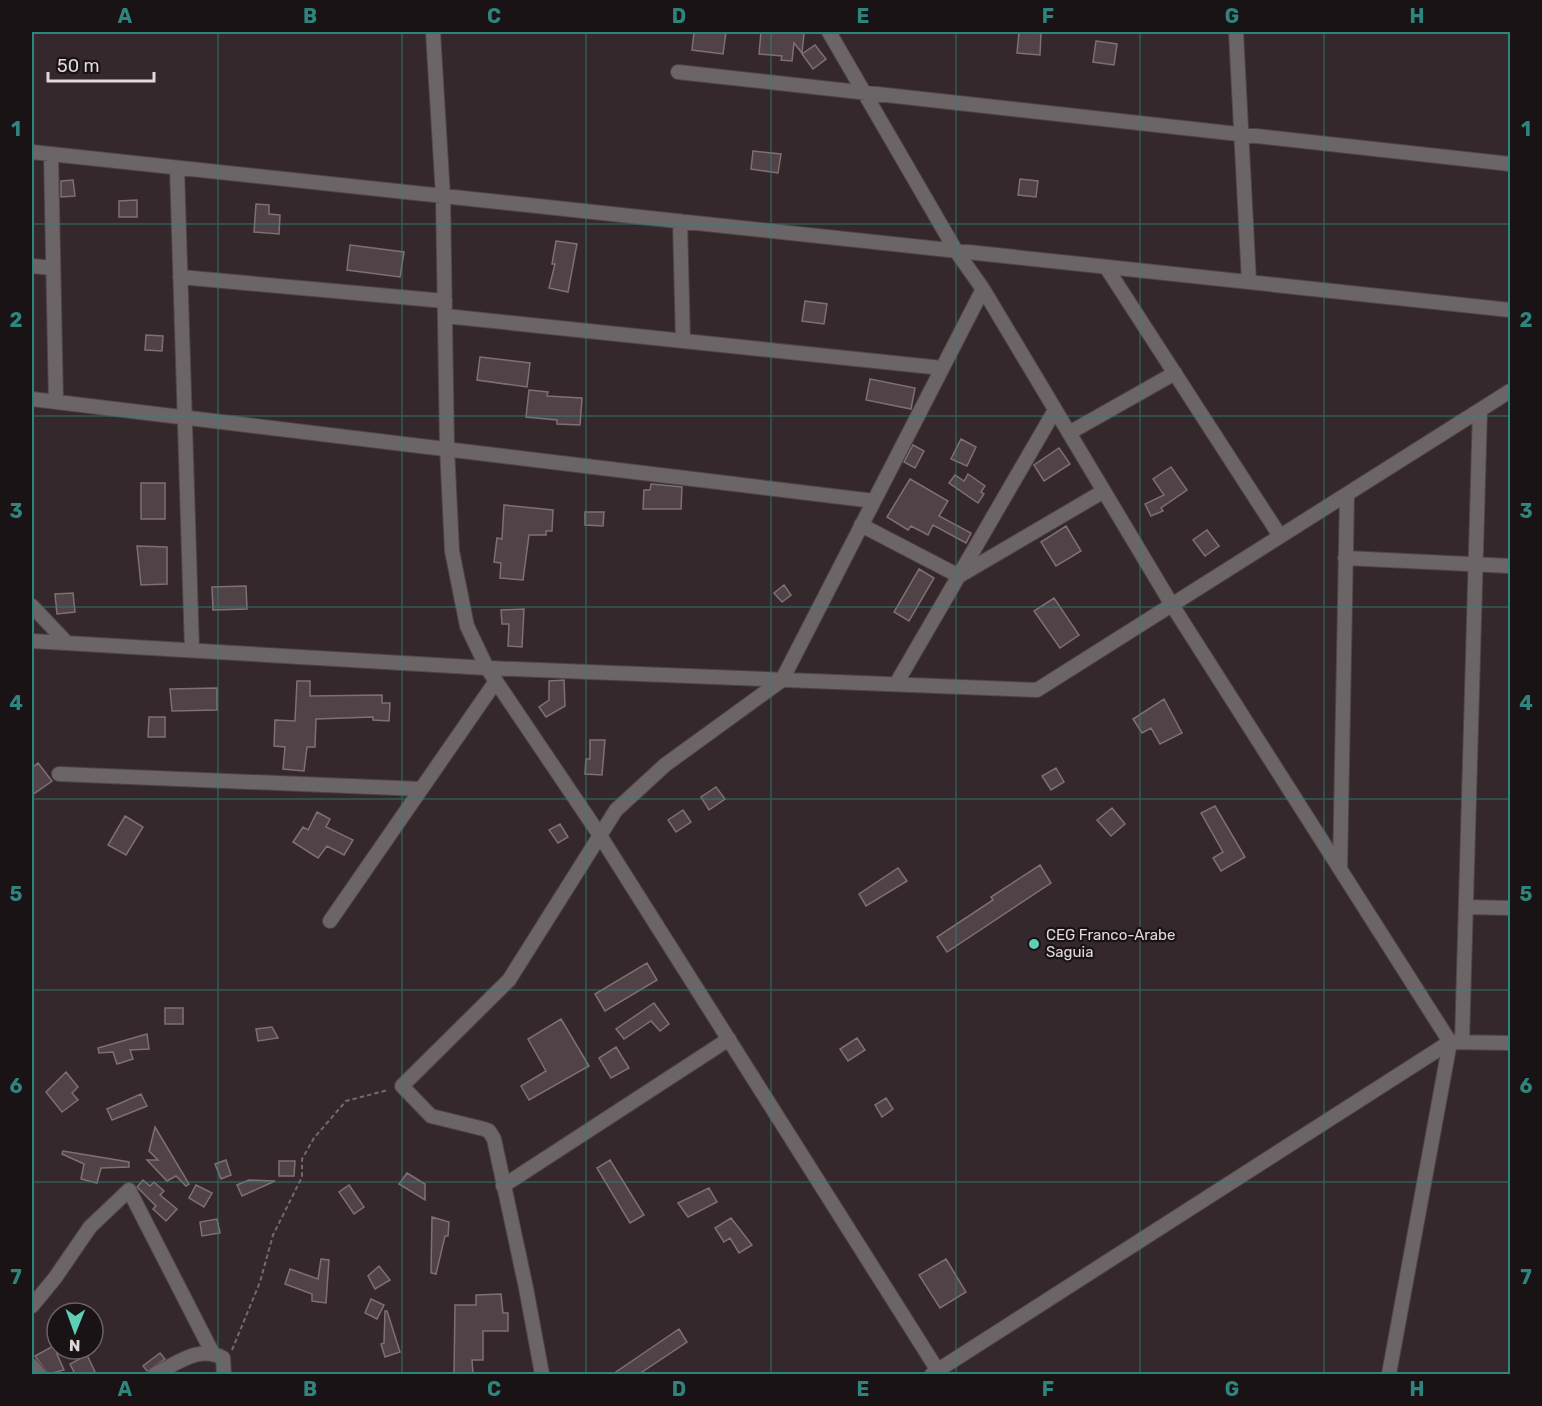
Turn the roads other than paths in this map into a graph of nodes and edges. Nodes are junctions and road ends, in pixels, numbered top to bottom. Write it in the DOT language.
graph roads {
  1 [pos="433,32"];
  2 [pos="829,32"];
  3 [pos="1236,32"];
  4 [pos="678,72"];
  5 [pos="864,93"];
  6 [pos="1241,134"];
  7 [pos="32,152"];
  8 [pos="51,154"];
  9 [pos="1510,164"];
  10 [pos="177,168"];
  11 [pos="443,196"];
  12 [pos="680,221"];
  13 [pos="956,250"];
  14 [pos="32,266"];
  15 [pos="1106,267"];
  16 [pos="53,268"];
  17 [pos="180,277"];
  18 [pos="1249,282"];
  19 [pos="983,289"];
  20 [pos="445,301"];
  21 [pos="1510,310"];
  22 [pos="445,316"];
  23 [pos="683,341"];
  24 [pos="942,368"];
  25 [pos="1175,373"];
  26 [pos="1510,391"];
  27 [pos="32,399"];
  28 [pos="56,402"];
  29 [pos="1055,410"];
  30 [pos="1480,410"];
  31 [pos="185,417"];
  32 [pos="1069,433"];
  33 [pos="447,447"];
  34 [pos="1104,491"];
  35 [pos="1347,494"];
  36 [pos="874,501"];
  37 [pos="861,525"];
  38 [pos="1280,536"];
  39 [pos="1346,558"];
  40 [pos="1476,564"];
  41 [pos="1510,566"];
  42 [pos="959,576"];
  43 [pos="1172,605"];
  44 [pos="32,606"];
  45 [pos="32,641"];
  46 [pos="67,643"];
  47 [pos="192,650"];
  48 [pos="487,668"];
  49 [pos="782,680"];
  50 [pos="496,681"];
  51 [pos="896,684"];
  52 [pos="59,774"];
  53 [pos="421,789"];
  54 [pos="599,834"];
  55 [pos="1340,869"];
  56 [pos="1466,907"];
  57 [pos="1510,908"];
  58 [pos="330,921"];
  59 [pos="729,1040"];
  60 [pos="1456,1042"];
  61 [pos="1510,1043"];
  62 [pos="503,1186"];
  63 [pos="32,1306"];
  64 [pos="212,1352"];
  65 [pos="32,1366"];
  66 [pos="225,1370"];
  67 [pos="937,1373"];
  68 [pos="39,1374"];
  69 [pos="155,1374"];
  70 [pos="542,1374"];
  71 [pos="1389,1374"];
  1 -- 11 [label="street"];
  2 -- 5 [label="street"];
  3 -- 6 [label="street"];
  4 -- 5 [label="street"];
  5 -- 6 [label="street"];
  5 -- 13 [label="street"];
  6 -- 9 [label="street"];
  6 -- 18 [label="street"];
  7 -- 8 [label="street"];
  8 -- 10 [label="street"];
  8 -- 16 [label="street"];
  10 -- 11 [label="street"];
  10 -- 17 [label="street"];
  11 -- 12 [label="street"];
  11 -- 20 [label="street"];
  12 -- 13 [label="street"];
  12 -- 23 [label="street"];
  13 -- 15 [label="street"];
  13 -- 19 [label="street"];
  14 -- 16 [label="street"];
  15 -- 18 [label="street"];
  15 -- 25 [label="street"];
  16 -- 28 [label="street"];
  17 -- 20 [label="street"];
  17 -- 31 [label="street"];
  18 -- 21 [label="street"];
  19 -- 24 [label="street"];
  19 -- 29 [label="street"];
  20 -- 22 [label="street"];
  22 -- 23 [label="street"];
  22 -- 33 [label="street"];
  23 -- 24 [label="street"];
  24 -- 36 [label="street"];
  25 -- 32 [label="street"];
  25 -- 38 [label="street"];
  26 -- 30 [label="street"];
  27 -- 28 [label="street"];
  28 -- 31 [label="street"];
  29 -- 32 [label="street"];
  29 -- 42 [label="street"];
  30 -- 35 [label="street"];
  30 -- 40 [label="street"];
  31 -- 33 [label="street"];
  31 -- 47 [label="street"];
  32 -- 34 [label="street"];
  33 -- 36 [label="street"];
  33 -- 48 [label="street"];
  34 -- 42 [label="street"];
  34 -- 43 [label="street"];
  35 -- 38 [label="street"];
  35 -- 39 [label="street"];
  36 -- 37 [label="street"];
  37 -- 42 [label="street"];
  37 -- 49 [label="street"];
  38 -- 43 [label="street"];
  39 -- 40 [label="street"];
  39 -- 55 [label="street"];
  40 -- 41 [label="street"];
  40 -- 56 [label="street"];
  42 -- 51 [label="street"];
  43 -- 51 [label="street"];
  43 -- 55 [label="street"];
  44 -- 46 [label="street"];
  45 -- 46 [label="street"];
  46 -- 47 [label="street"];
  47 -- 48 [label="street"];
  48 -- 49 [label="street"];
  48 -- 50 [label="street"];
  49 -- 51 [label="street"];
  49 -- 54 [label="street"];
  50 -- 53 [label="street"];
  50 -- 54 [label="street"];
  52 -- 53 [label="street"];
  53 -- 58 [label="street"];
  54 -- 59 [label="street"];
  54 -- 62 [label="street"];
  55 -- 60 [label="street"];
  56 -- 57 [label="street"];
  56 -- 60 [label="street"];
  59 -- 62 [label="street"];
  59 -- 67 [label="street"];
  60 -- 61 [label="street"];
  60 -- 67 [label="street"];
  60 -- 71 [label="street"];
  62 -- 70 [label="street"];
  63 -- 64 [label="street"];
  64 -- 66 [label="street"];
  64 -- 69 [label="street"];
  65 -- 68 [label="street"];
}
